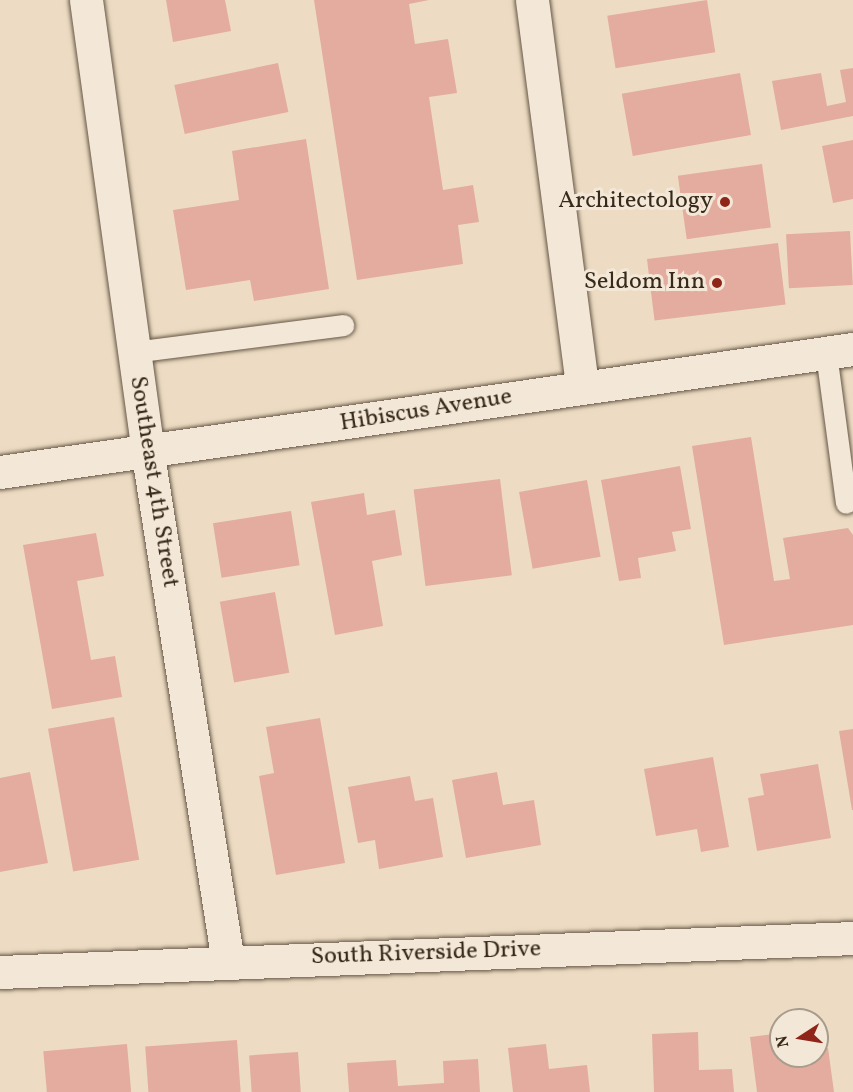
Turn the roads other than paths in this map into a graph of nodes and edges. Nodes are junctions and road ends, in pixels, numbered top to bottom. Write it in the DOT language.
graph roads {
  1 [pos="86,0"];
  2 [pos="532,0"];
  3 [pos="344,325"];
  4 [pos="839,351"];
  5 [pos="133,352"];
  6 [pos="582,386"];
  7 [pos="148,455"];
  8 [pos="0,472"];
  9 [pos="846,503"];
  10 [pos="853,938"];
  11 [pos="228,962"];
  12 [pos="0,972"];
  1 -- 5 [label="street, Southeast 4th Street"];
  2 -- 6 [label="street"];
  3 -- 5 [label="lane"];
  4 -- 6 [label="street, Hibiscus Avenue"];
  4 -- 9 [label="lane"];
  5 -- 7 [label="street, Southeast 4th Street"];
  6 -- 7 [label="street, Hibiscus Avenue"];
  7 -- 8 [label="street, Hibiscus Avenue"];
  7 -- 11 [label="street, Southeast 4th Street"];
  10 -- 11 [label="street, South Riverside Drive"];
  11 -- 12 [label="street, South Riverside Drive"];
}
